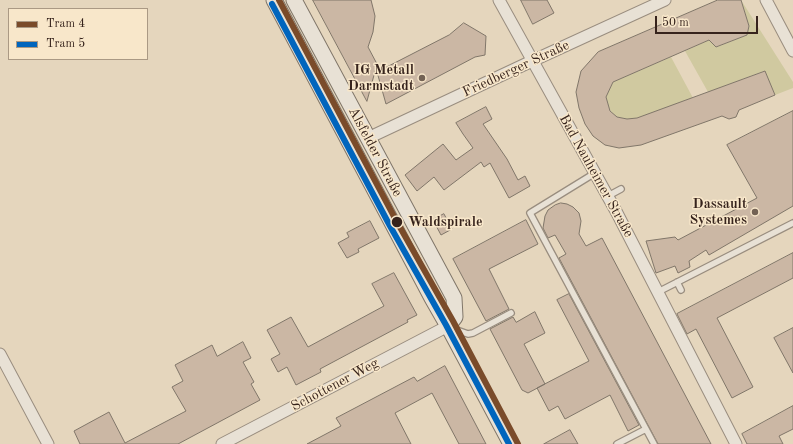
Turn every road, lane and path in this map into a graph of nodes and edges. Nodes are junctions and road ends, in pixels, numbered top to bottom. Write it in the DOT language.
graph roads {
  1 [pos="274,0"];
  2 [pos="294,0"];
  3 [pos="499,0"];
  4 [pos="665,0"];
  5 [pos="766,0"];
  6 [pos="793,51"];
  7 [pos="532,60"];
  8 [pos="368,138"];
  9 [pos="595,173"];
  10 [pos="621,188"];
  11 [pos="608,196"];
  12 [pos="793,222"];
  13 [pos="677,282"];
  14 [pos="681,290"];
  15 [pos="658,292"];
  16 [pos="511,313"];
  17 [pos="448,326"];
  18 [pos="0,354"];
  19 [pos="646,429"];
  20 [pos="48,444"];
  21 [pos="222,444"];
  22 [pos="511,444"];
  23 [pos="617,444"];
  24 [pos="654,444"];
  25 [pos="736,444"];
  1 -- 17 [label="street, Alsfelder Straße"];
  2 -- 8 [label="street, Alsfelder Straße"];
  3 -- 7 [label="street, Bad Nauheimer Straße"];
  4 -- 7 [label="street, Friedberger Straße"];
  5 -- 6 [label="street"];
  7 -- 8 [label="street, Friedberger Straße"];
  7 -- 9 [label="street, Bad Nauheimer Straße"];
  8 -- 17 [label="street, Alsfelder Straße"];
  9 -- 11 [label="street, Bad Nauheimer Straße"];
  9 -- 19 [label="lane"];
  10 -- 11 [label="lane"];
  11 -- 15 [label="street, Bad Nauheimer Straße"];
  12 -- 13 [label="lane"];
  13 -- 14 [label="lane"];
  13 -- 15 [label="lane"];
  15 -- 25 [label="street, Bad Nauheimer Straße"];
  16 -- 17 [label="lane"];
  17 -- 21 [label="street, Schottener Weg"];
  17 -- 22 [label="street, Alsfelder Straße"];
  18 -- 20 [label="street"];
  19 -- 23 [label="lane"];
  19 -- 24 [label="lane"];
}
